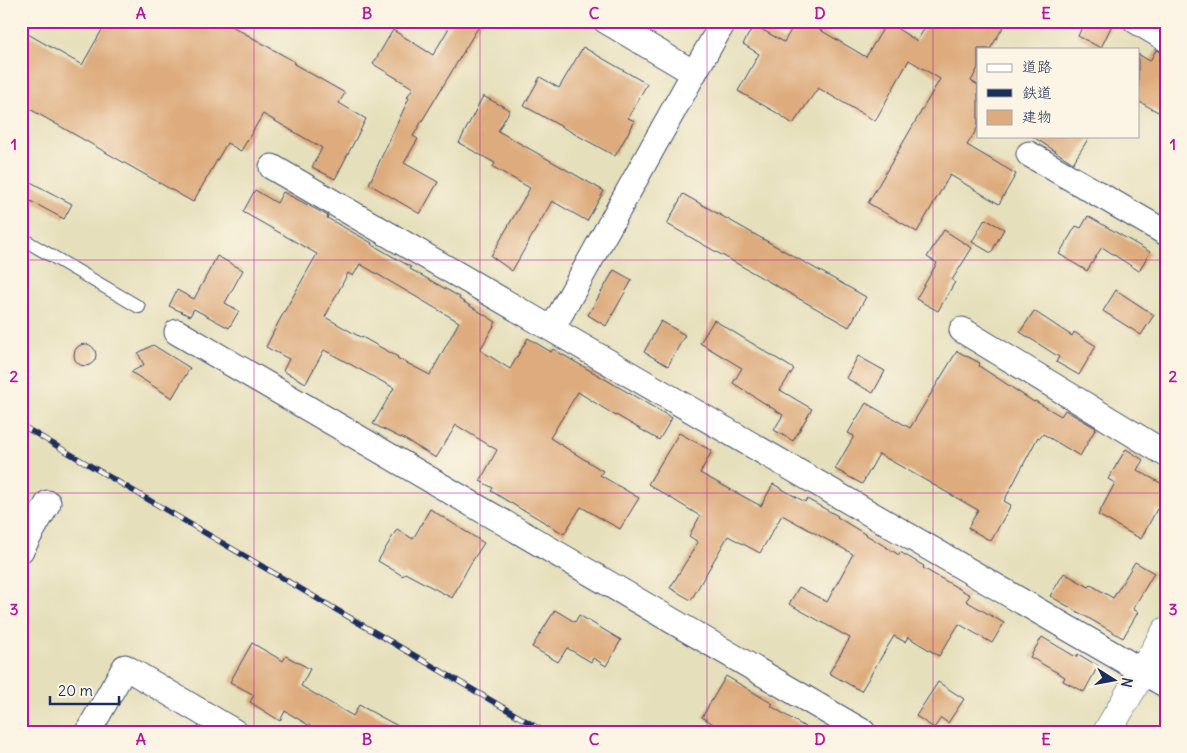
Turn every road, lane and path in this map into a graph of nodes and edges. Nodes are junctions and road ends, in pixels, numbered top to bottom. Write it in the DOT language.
graph roads {
  1 [pos="606,21"];
  2 [pos="724,21"];
  3 [pos="1136,21"];
  4 [pos="1166,39"];
  5 [pos="694,73"];
  6 [pos="1029,154"];
  7 [pos="272,167"];
  8 [pos="1166,233"];
  9 [pos="21,238"];
  10 [pos="139,307"];
  11 [pos="552,329"];
  12 [pos="962,330"];
  13 [pos="177,332"];
  14 [pos="1166,454"];
  15 [pos="48,503"];
  16 [pos="21,550"];
  17 [pos="1166,631"];
  18 [pos="1143,671"];
  19 [pos="1166,685"];
  20 [pos="88,732"];
  21 [pos="235,732"];
  22 [pos="863,732"];
  23 [pos="1107,732"];
  1 -- 5 [label="street"];
  2 -- 5 [label="street"];
  3 -- 4 [label="street"];
  5 -- 11 [label="street"];
  6 -- 8 [label="street"];
  7 -- 11 [label="street"];
  9 -- 10 [label="lane"];
  11 -- 18 [label="street"];
  12 -- 14 [label="street"];
  13 -- 22 [label="street"];
  15 -- 16 [label="street"];
  17 -- 18 [label="street"];
  18 -- 19 [label="street"];
  18 -- 23 [label="street"];
  20 -- 21 [label="street"];
}
